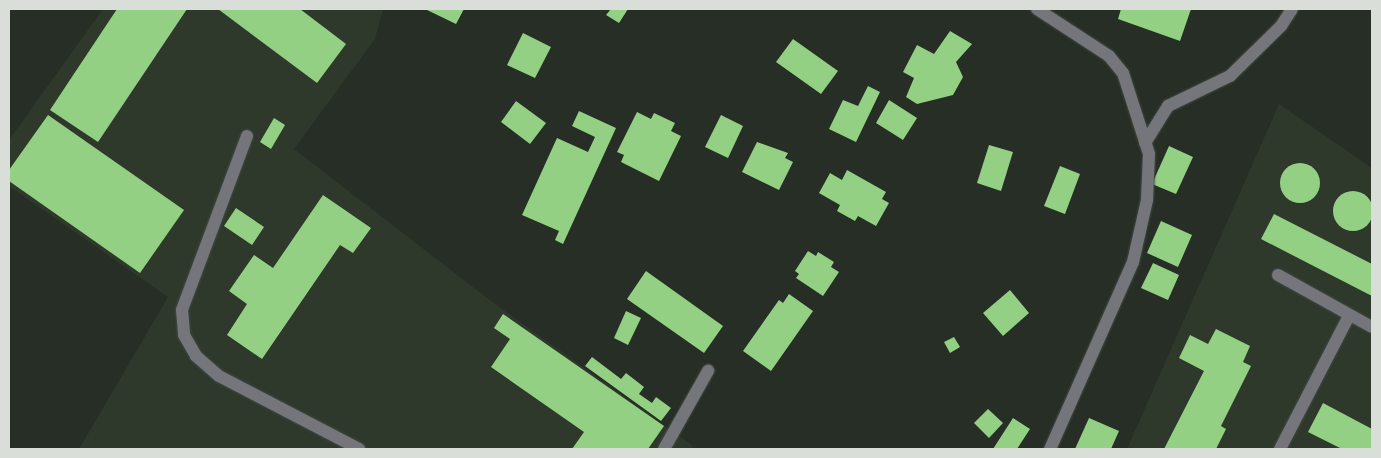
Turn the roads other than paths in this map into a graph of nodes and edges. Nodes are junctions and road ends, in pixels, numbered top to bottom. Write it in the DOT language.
graph roads {
  1 [pos="1037,9"];
  2 [pos="1292,9"];
  3 [pos="247,136"];
  4 [pos="1145,142"];
  5 [pos="1278,275"];
  6 [pos="1349,316"];
  7 [pos="1372,327"];
  8 [pos="708,371"];
  9 [pos="359,449"];
  10 [pos="664,449"];
  11 [pos="1050,449"];
  12 [pos="1280,449"];
  1 -- 4 [label="street"];
  2 -- 4 [label="street"];
  3 -- 9 [label="street"];
  4 -- 11 [label="street"];
  5 -- 6 [label="street"];
  6 -- 7 [label="street"];
  6 -- 12 [label="street"];
  8 -- 10 [label="street"];
}
